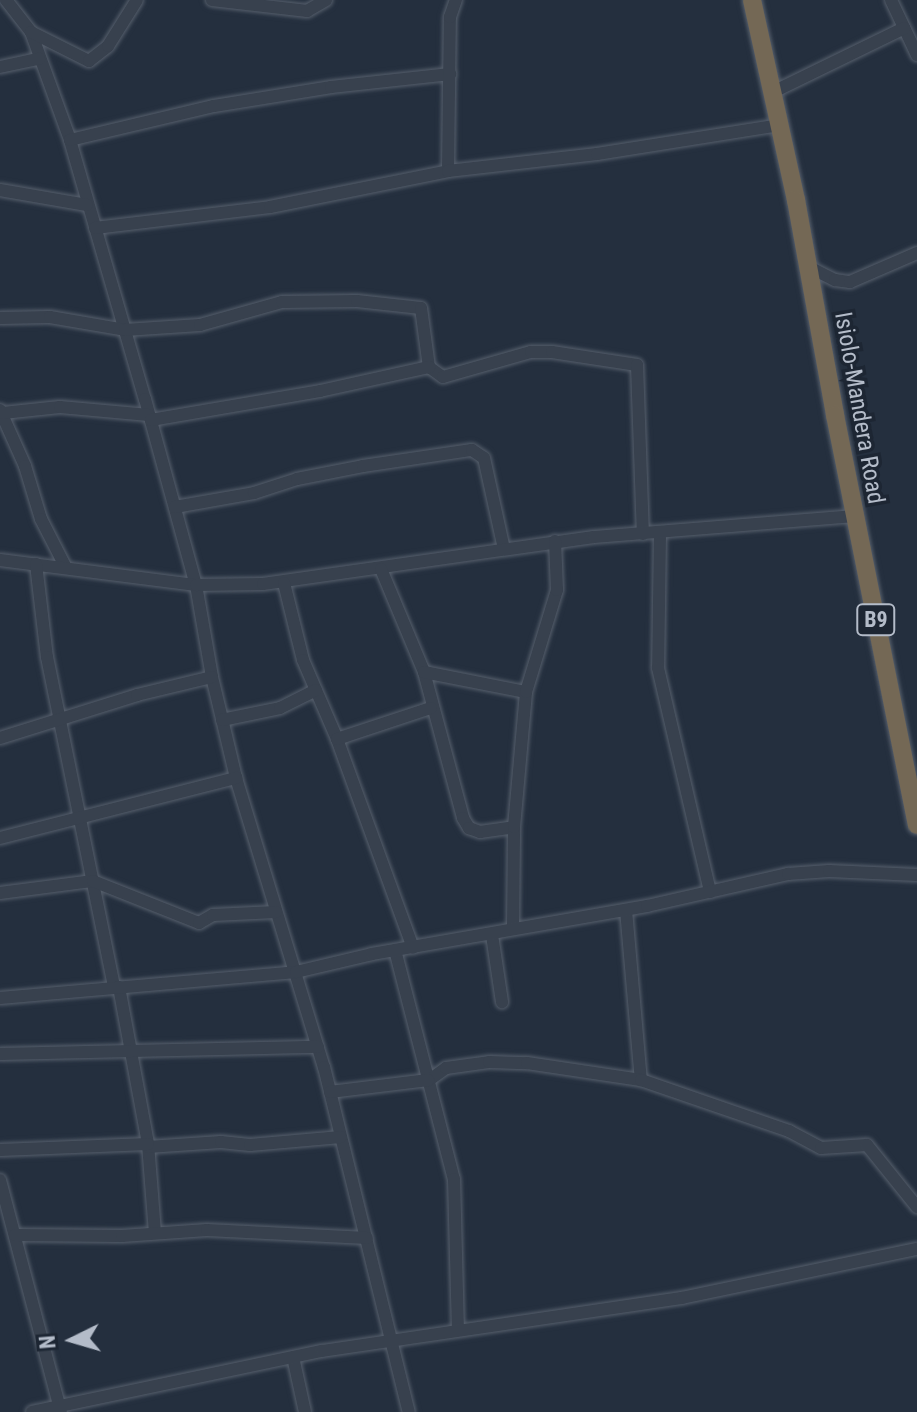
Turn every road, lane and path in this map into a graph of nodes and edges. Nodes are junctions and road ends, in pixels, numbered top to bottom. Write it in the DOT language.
graph roads {
  1 [pos="6,0"];
  2 [pos="137,0"];
  3 [pos="212,0"];
  4 [pos="326,0"];
  5 [pos="456,0"];
  6 [pos="752,0"];
  7 [pos="891,0"];
  8 [pos="257,2"];
  9 [pos="904,28"];
  10 [pos="31,32"];
  11 [pos="917,55"];
  12 [pos="39,59"];
  13 [pos="0,67"];
  14 [pos="450,74"];
  15 [pos="773,92"];
  16 [pos="781,125"];
  17 [pos="70,140"];
  18 [pos="448,171"];
  19 [pos="0,190"];
  20 [pos="87,205"];
  21 [pos="95,228"];
  22 [pos="917,253"];
  23 [pos="809,267"];
  24 [pos="0,318"];
  25 [pos="125,330"];
  26 [pos="429,367"];
  27 [pos="2,411"];
  28 [pos="150,418"];
  29 [pos="175,507"];
  30 [pos="855,516"];
  31 [pos="660,533"];
  32 [pos="643,534"];
  33 [pos="555,541"];
  34 [pos="504,549"];
  35 [pos="0,560"];
  36 [pos="36,564"];
  37 [pos="65,566"];
  38 [pos="381,569"];
  39 [pos="284,583"];
  40 [pos="196,585"];
  41 [pos="424,672"];
  42 [pos="212,677"];
  43 [pos="316,690"];
  44 [pos="526,692"];
  45 [pos="431,708"];
  46 [pos="60,719"];
  47 [pos="222,720"];
  48 [pos="0,738"];
  49 [pos="337,739"];
  50 [pos="236,778"];
  51 [pos="79,817"];
  52 [pos="917,825"];
  53 [pos="514,827"];
  54 [pos="0,838"];
  55 [pos="917,875"];
  56 [pos="93,881"];
  57 [pos="710,892"];
  58 [pos="0,893"];
  59 [pos="626,910"];
  60 [pos="276,912"];
  61 [pos="513,929"];
  62 [pos="492,935"];
  63 [pos="413,948"];
  64 [pos="395,950"];
  65 [pos="296,972"];
  66 [pos="116,987"];
  67 [pos="0,998"];
  68 [pos="502,1002"];
  69 [pos="318,1047"];
  70 [pos="133,1053"];
  71 [pos="0,1054"];
  72 [pos="428,1080"];
  73 [pos="641,1080"];
  74 [pos="330,1092"];
  75 [pos="341,1137"];
  76 [pos="148,1146"];
  77 [pos="0,1150"];
  78 [pos="0,1180"];
  79 [pos="917,1207"];
  80 [pos="155,1233"];
  81 [pos="15,1235"];
  82 [pos="367,1238"];
  83 [pos="917,1249"];
  84 [pos="458,1329"];
  85 [pos="391,1339"];
  86 [pos="293,1357"];
  87 [pos="61,1410"];
  88 [pos="32,1412"];
  89 [pos="305,1412"];
  90 [pos="409,1412"];
  1 -- 10 [label="street"];
  2 -- 10 [label="street"];
  3 -- 8 [label="street"];
  4 -- 8 [label="street"];
  5 -- 14 [label="street"];
  6 -- 15 [label="highway, Isiolo-Mandera Road / B9"];
  7 -- 9 [label="street"];
  9 -- 11 [label="street"];
  9 -- 15 [label="street"];
  10 -- 12 [label="street"];
  12 -- 13 [label="street"];
  12 -- 17 [label="street"];
  14 -- 17 [label="street"];
  14 -- 18 [label="street"];
  15 -- 16 [label="highway, Isiolo-Mandera Road / B9"];
  16 -- 18 [label="street"];
  16 -- 23 [label="highway, Isiolo-Mandera Road / B9"];
  17 -- 20 [label="street"];
  18 -- 21 [label="street"];
  19 -- 20 [label="street"];
  20 -- 21 [label="street"];
  21 -- 25 [label="street"];
  22 -- 23 [label="street"];
  23 -- 30 [label="highway, Isiolo-Mandera Road / B9"];
  24 -- 25 [label="street"];
  25 -- 26 [label="street"];
  25 -- 28 [label="street"];
  26 -- 28 [label="street"];
  26 -- 32 [label="street"];
  27 -- 28 [label="street"];
  27 -- 37 [label="street"];
  28 -- 29 [label="street"];
  29 -- 34 [label="street"];
  29 -- 40 [label="street"];
  30 -- 31 [label="street"];
  30 -- 52 [label="highway, Isiolo-Mandera Road / B9"];
  31 -- 32 [label="street"];
  31 -- 57 [label="street"];
  32 -- 33 [label="street"];
  33 -- 34 [label="street"];
  33 -- 44 [label="street"];
  34 -- 38 [label="street"];
  35 -- 36 [label="street"];
  36 -- 37 [label="street"];
  36 -- 46 [label="street"];
  37 -- 40 [label="street"];
  38 -- 39 [label="street"];
  38 -- 41 [label="street"];
  39 -- 40 [label="street"];
  39 -- 43 [label="street"];
  40 -- 42 [label="street"];
  41 -- 44 [label="street"];
  41 -- 45 [label="street"];
  42 -- 46 [label="street"];
  42 -- 47 [label="street"];
  43 -- 47 [label="street"];
  43 -- 49 [label="street"];
  44 -- 53 [label="street"];
  45 -- 49 [label="street"];
  45 -- 53 [label="street"];
  46 -- 48 [label="street"];
  46 -- 51 [label="street"];
  47 -- 50 [label="street"];
  49 -- 63 [label="street"];
  50 -- 51 [label="street"];
  50 -- 60 [label="street"];
  51 -- 54 [label="street"];
  51 -- 56 [label="street"];
  53 -- 61 [label="street"];
  55 -- 57 [label="street"];
  56 -- 58 [label="street"];
  56 -- 60 [label="street"];
  56 -- 66 [label="street"];
  57 -- 59 [label="street"];
  59 -- 61 [label="street"];
  59 -- 73 [label="street"];
  60 -- 65 [label="street"];
  61 -- 62 [label="street"];
  62 -- 63 [label="street"];
  62 -- 68 [label="street"];
  63 -- 64 [label="street"];
  64 -- 65 [label="street"];
  64 -- 72 [label="street"];
  65 -- 66 [label="street"];
  65 -- 69 [label="street"];
  66 -- 67 [label="street"];
  66 -- 70 [label="street"];
  69 -- 70 [label="street"];
  69 -- 74 [label="street"];
  70 -- 71 [label="street"];
  70 -- 76 [label="street"];
  72 -- 73 [label="street"];
  72 -- 74 [label="street"];
  72 -- 84 [label="street"];
  73 -- 79 [label="street"];
  74 -- 75 [label="street"];
  75 -- 76 [label="street"];
  75 -- 82 [label="street"];
  76 -- 77 [label="street"];
  76 -- 80 [label="street"];
  78 -- 81 [label="street"];
  80 -- 81 [label="street"];
  80 -- 82 [label="street"];
  81 -- 87 [label="street"];
  82 -- 85 [label="street"];
  83 -- 84 [label="street"];
  84 -- 85 [label="street"];
  85 -- 86 [label="street"];
  85 -- 90 [label="street"];
  86 -- 87 [label="street"];
  86 -- 89 [label="street"];
  87 -- 88 [label="street"];
}
